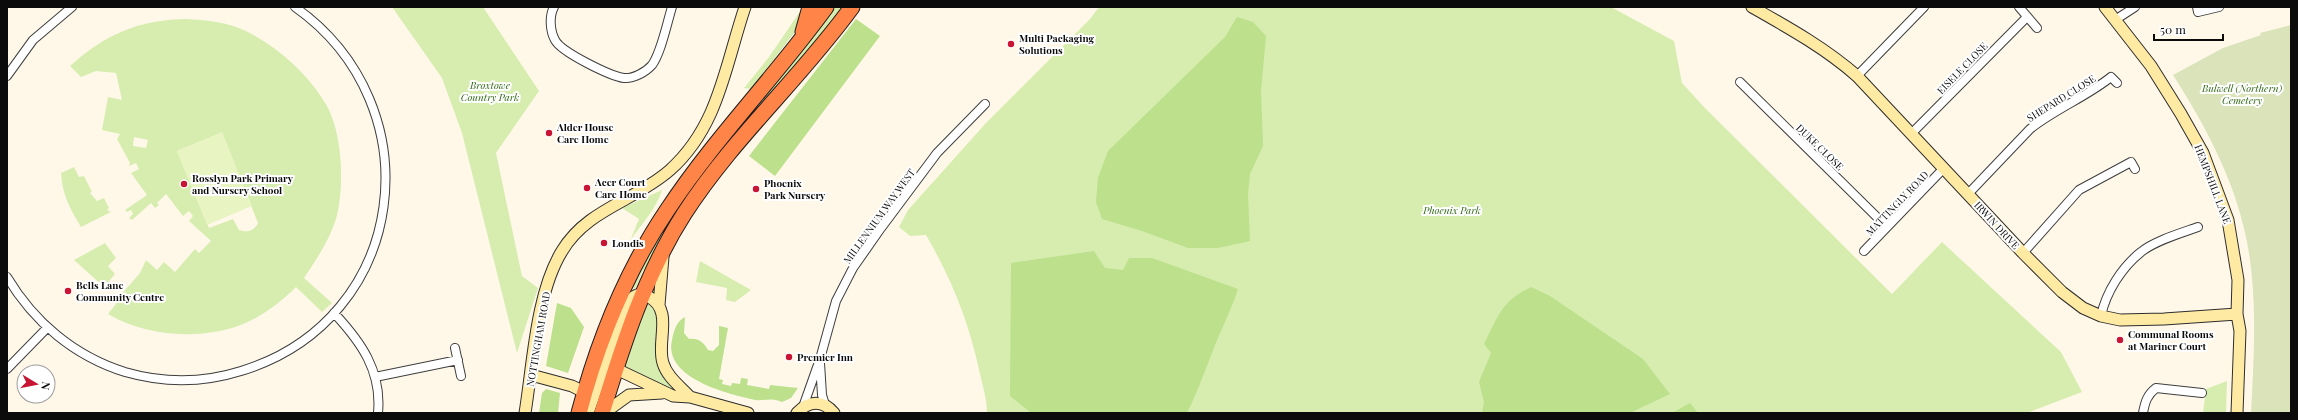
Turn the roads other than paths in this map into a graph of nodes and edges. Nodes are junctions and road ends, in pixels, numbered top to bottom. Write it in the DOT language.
graph roads {
  1 [pos="72,7"];
  2 [pos="295,7"];
  3 [pos="554,7"];
  4 [pos="672,7"];
  5 [pos="744,7"];
  6 [pos="810,7"];
  7 [pos="826,7"];
  8 [pos="852,7"];
  9 [pos="1752,7"];
  10 [pos="2019,7"];
  11 [pos="2105,7"];
  12 [pos="2136,7"];
  13 [pos="2196,7"];
  14 [pos="2219,7"];
  15 [pos="1920,8"];
  16 [pos="2027,17"];
  17 [pos="2115,20"];
  18 [pos="2037,28"];
  19 [pos="800,42"];
  20 [pos="7,76"];
  21 [pos="1857,76"];
  22 [pos="1740,82"];
  23 [pos="2116,83"];
  24 [pos="986,104"];
  25 [pos="1911,134"];
  26 [pos="1944,168"];
  27 [pos="2135,169"];
  28 [pos="1968,194"];
  29 [pos="1888,227"];
  30 [pos="2198,227"];
  31 [pos="664,249"];
  32 [pos="1864,251"];
  33 [pos="2023,252"];
  34 [pos="7,277"];
  35 [pos="642,294"];
  36 [pos="659,305"];
  37 [pos="334,313"];
  38 [pos="2237,314"];
  39 [pos="2101,316"];
  40 [pos="47,328"];
  41 [pos="455,348"];
  42 [pos="820,358"];
  43 [pos="458,360"];
  44 [pos="606,362"];
  45 [pos="7,369"];
  46 [pos="531,375"];
  47 [pos="461,376"];
  48 [pos="375,377"];
  49 [pos="664,392"];
  50 [pos="2202,393"];
  51 [pos="690,397"];
  52 [pos="598,404"];
  53 [pos="825,405"];
  54 [pos="715,409"];
  55 [pos="799,411"];
  56 [pos="378,413"];
  57 [pos="525,413"];
  58 [pos="579,413"];
  59 [pos="588,413"];
  60 [pos="748,413"];
  61 [pos="834,413"];
  62 [pos="2143,413"];
  63 [pos="2237,413"];
  1 -- 20 [label="street"];
  2 -- 37 [label="street"];
  3 -- 4 [label="street"];
  5 -- 46 [label="street, NOTTINGHAM ROAD"];
  6 -- 19 [label="highway"];
  7 -- 19 [label="highway"];
  8 -- 31 [label="highway"];
  9 -- 21 [label="street, IRWIN DRIVE"];
  10 -- 16 [label="street"];
  11 -- 17 [label="street, HEMPSHILL LANE"];
  12 -- 17 [label="street"];
  13 -- 14 [label="street"];
  15 -- 21 [label="street"];
  16 -- 18 [label="street"];
  16 -- 25 [label="street, EISELE CLOSE"];
  17 -- 38 [label="street, HEMPSHILL LANE"];
  19 -- 44 [label="highway"];
  21 -- 25 [label="street, IRWIN DRIVE"];
  22 -- 29 [label="street, DUKE CLOSE"];
  23 -- 28 [label="street, SHEPARD CLOSE"];
  24 -- 42 [label="street, MILLENNIUM WAY WEST"];
  25 -- 26 [label="street, IRWIN DRIVE"];
  26 -- 28 [label="street, IRWIN DRIVE"];
  26 -- 29 [label="street, MATTINGLY ROAD"];
  27 -- 33 [label="street"];
  28 -- 33 [label="street, IRWIN DRIVE"];
  29 -- 32 [label="street, MATTINGLY ROAD"];
  30 -- 39 [label="street"];
  31 -- 35 [label="highway"];
  31 -- 36 [label="street"];
  33 -- 39 [label="street, IRWIN DRIVE"];
  34 -- 40 [label="street"];
  35 -- 36 [label="street"];
  35 -- 44 [label="highway"];
  36 -- 51 [label="street"];
  37 -- 40 [label="street"];
  37 -- 48 [label="street"];
  38 -- 39 [label="street, IRWIN DRIVE"];
  38 -- 63 [label="street, HEMPSHILL LANE"];
  40 -- 45 [label="street"];
  41 -- 43 [label="street"];
  42 -- 53 [label="street, MILLENNIUM WAY WEST"];
  42 -- 55 [label="street, MILLENNIUM WAY WEST"];
  43 -- 47 [label="street"];
  43 -- 48 [label="street"];
  44 -- 49 [label="street"];
  44 -- 52 [label="highway"];
  44 -- 52 [label="highway"];
  46 -- 52 [label="street"];
  46 -- 57 [label="street, NOTTINGHAM ROAD"];
  48 -- 56 [label="street"];
  49 -- 51 [label="street"];
  49 -- 52 [label="street"];
  50 -- 62 [label="street"];
  51 -- 54 [label="street"];
  52 -- 58 [label="highway"];
  52 -- 59 [label="street"];
  53 -- 55 [label="street"];
  53 -- 61 [label="street"];
  54 -- 60 [label="street"];
}
